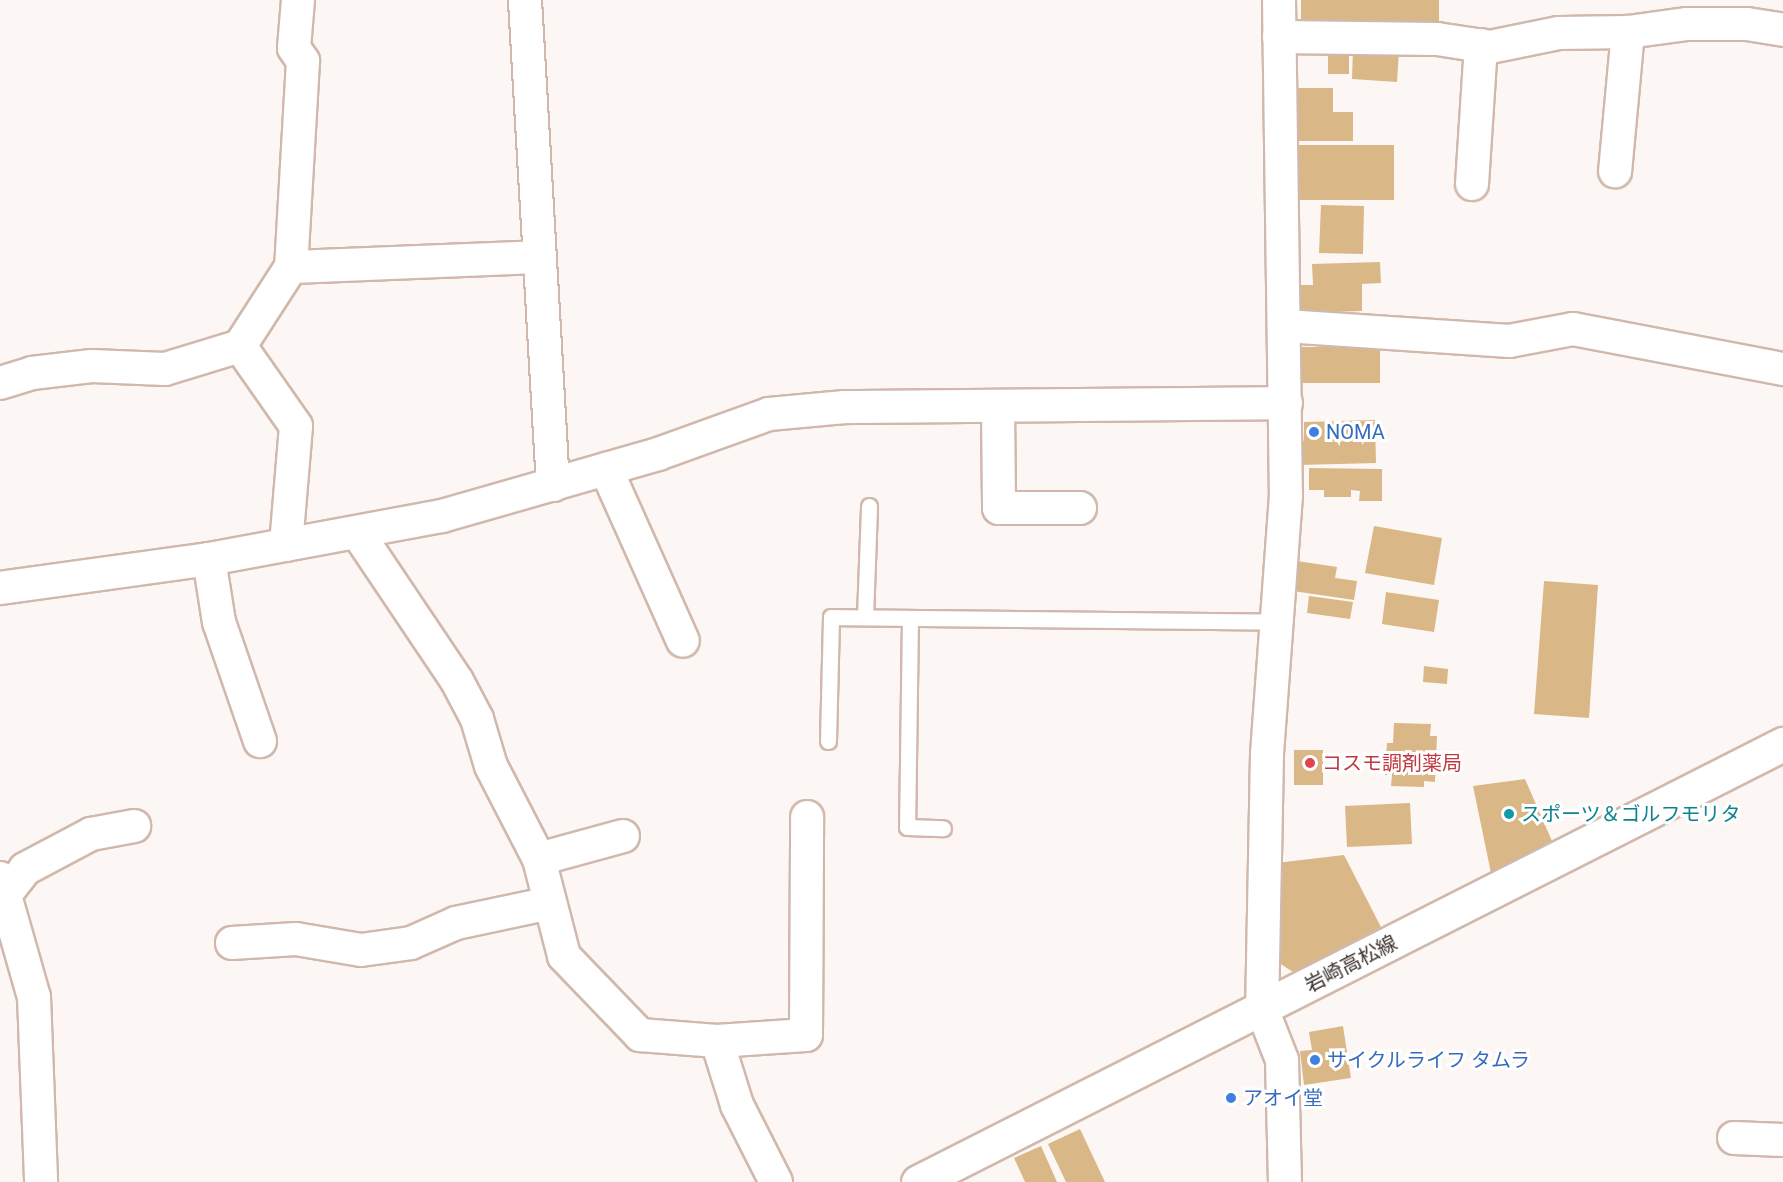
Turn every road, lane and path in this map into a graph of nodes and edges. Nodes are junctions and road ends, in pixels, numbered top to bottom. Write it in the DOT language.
graph roads {
  1 [pos="298,0"];
  2 [pos="525,0"];
  3 [pos="1279,0"];
  4 [pos="1783,30"];
  5 [pos="1628,32"];
  6 [pos="1279,37"];
  7 [pos="1481,45"];
  8 [pos="1615,171"];
  9 [pos="1472,184"];
  10 [pos="540,257"];
  11 [pos="291,267"];
  12 [pos="1285,326"];
  13 [pos="240,346"];
  14 [pos="1783,369"];
  15 [pos="0,383"];
  16 [pos="1286,403"];
  17 [pos="998,407"];
  18 [pos="606,469"];
  19 [pos="552,485"];
  20 [pos="869,506"];
  21 [pos="1080,508"];
  22 [pos="357,532"];
  23 [pos="286,544"];
  24 [pos="209,559"];
  25 [pos="0,588"];
  26 [pos="866,617"];
  27 [pos="910,618"];
  28 [pos="1276,622"];
  29 [pos="683,641"];
  30 [pos="260,741"];
  31 [pos="828,741"];
  32 [pos="1783,744"];
  33 [pos="807,817"];
  34 [pos="134,826"];
  35 [pos="943,828"];
  36 [pos="623,836"];
  37 [pos="539,859"];
  38 [pos="2,887"];
  39 [pos="550,903"];
  40 [pos="232,943"];
  41 [pos="1262,1009"];
  42 [pos="717,1041"];
  43 [pos="1734,1138"];
  44 [pos="1783,1140"];
  45 [pos="41,1182"];
  46 [pos="776,1182"];
  47 [pos="918,1182"];
  48 [pos="1285,1182"];
  1 -- 11 [label="street"];
  2 -- 10 [label="street"];
  3 -- 6 [label="street"];
  4 -- 5 [label="street"];
  5 -- 7 [label="street"];
  5 -- 8 [label="street"];
  6 -- 7 [label="street"];
  6 -- 12 [label="street"];
  7 -- 9 [label="street"];
  10 -- 11 [label="street"];
  10 -- 19 [label="street"];
  11 -- 13 [label="street"];
  12 -- 14 [label="street"];
  12 -- 16 [label="street"];
  13 -- 15 [label="street"];
  13 -- 23 [label="street"];
  16 -- 17 [label="street"];
  16 -- 28 [label="street"];
  17 -- 18 [label="street"];
  17 -- 21 [label="street"];
  18 -- 19 [label="street"];
  18 -- 29 [label="street"];
  19 -- 22 [label="street"];
  20 -- 26 [label="lane"];
  22 -- 23 [label="street"];
  22 -- 37 [label="street"];
  23 -- 24 [label="street"];
  24 -- 25 [label="street"];
  24 -- 30 [label="street"];
  26 -- 27 [label="lane"];
  26 -- 31 [label="lane"];
  27 -- 28 [label="lane"];
  27 -- 35 [label="lane"];
  28 -- 41 [label="street"];
  32 -- 41 [label="main road, 岩崎高松線"];
  33 -- 42 [label="street"];
  34 -- 38 [label="street"];
  36 -- 37 [label="street"];
  37 -- 39 [label="street"];
  38 -- 45 [label="street"];
  39 -- 40 [label="street"];
  39 -- 42 [label="street"];
  41 -- 47 [label="main road, 岩崎高松線"];
  41 -- 48 [label="street"];
  42 -- 46 [label="street"];
  43 -- 44 [label="street"];
}
